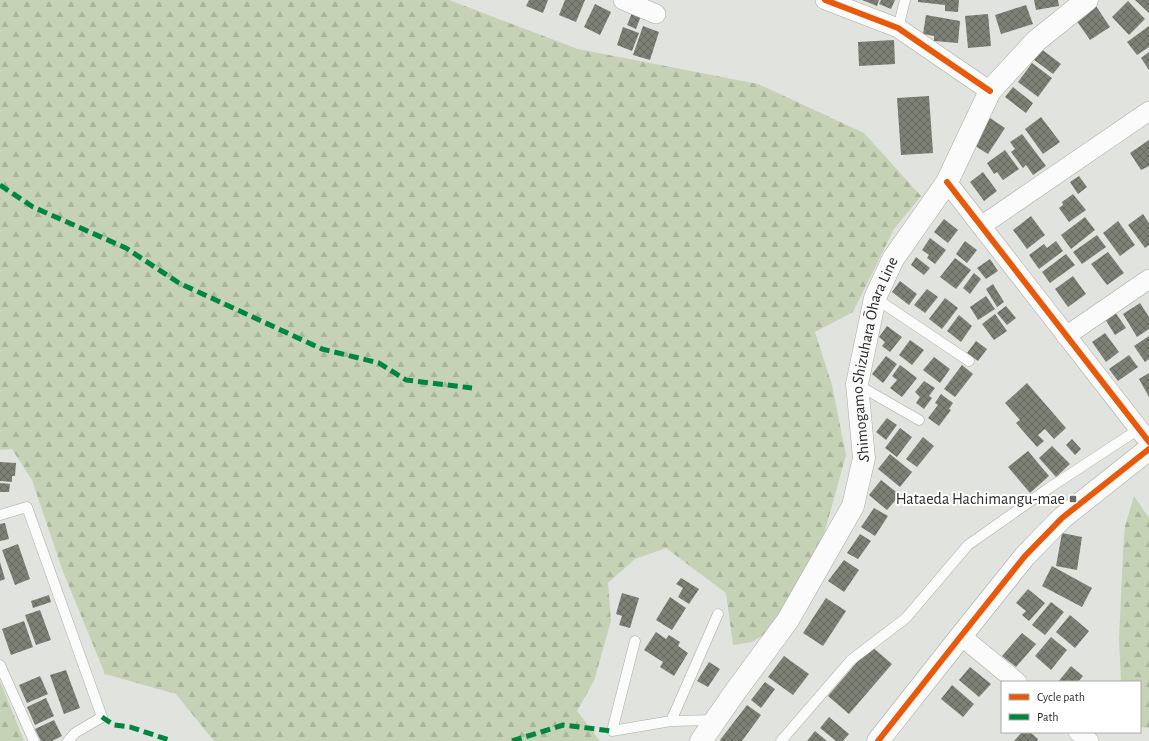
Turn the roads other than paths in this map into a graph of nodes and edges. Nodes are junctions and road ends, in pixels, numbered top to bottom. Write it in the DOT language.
graph roads {
  1 [pos="623,0"];
  2 [pos="825,0"];
  3 [pos="904,0"];
  4 [pos="1085,1"];
  5 [pos="656,14"];
  6 [pos="898,28"];
  7 [pos="990,91"];
  8 [pos="1149,111"];
  9 [pos="947,182"];
  10 [pos="981,226"];
  11 [pos="1149,279"];
  12 [pos="875,298"];
  13 [pos="1066,336"];
  14 [pos="969,361"];
  15 [pos="857,384"];
  16 [pos="919,420"];
  17 [pos="1144,436"];
  18 [pos="1149,449"];
  19 [pos="0,515"];
  20 [pos="718,614"];
  21 [pos="961,636"];
  22 [pos="635,641"];
  23 [pos="0,665"];
  24 [pos="1016,681"];
  25 [pos="716,720"];
  26 [pos="671,721"];
  27 [pos="1079,733"];
  28 [pos="34,741"];
  29 [pos="68,741"];
  30 [pos="701,741"];
  31 [pos="781,741"];
  32 [pos="878,741"];
  33 [pos="1089,741"];
  1 -- 5 [label="street"];
  2 -- 6 [label="street"];
  3 -- 6 [label="lane"];
  4 -- 7 [label="main road, Shimogamo Shizuhara Ōhara Line"];
  6 -- 7 [label="street"];
  7 -- 9 [label="main road, Shimogamo Shizuhara Ōhara Line"];
  8 -- 10 [label="street"];
  9 -- 10 [label="street"];
  9 -- 12 [label="main road, Shimogamo Shizuhara Ōhara Line"];
  10 -- 13 [label="street"];
  11 -- 13 [label="street"];
  12 -- 14 [label="lane"];
  12 -- 15 [label="main road, Shimogamo Shizuhara Ōhara Line"];
  13 -- 17 [label="street"];
  15 -- 16 [label="lane"];
  15 -- 25 [label="main road, Shimogamo Shizuhara Ōhara Line"];
  17 -- 31 [label="lane"];
  18 -- 21 [label="main road"];
  19 -- 29 [label="lane"];
  20 -- 26 [label="lane"];
  21 -- 24 [label="street"];
  21 -- 32 [label="main road"];
  22 -- 26 [label="lane"];
  23 -- 28 [label="lane"];
  25 -- 26 [label="lane"];
  25 -- 30 [label="main road, Shimogamo Shizuhara Ōhara Line"];
  27 -- 33 [label="street"];
}
